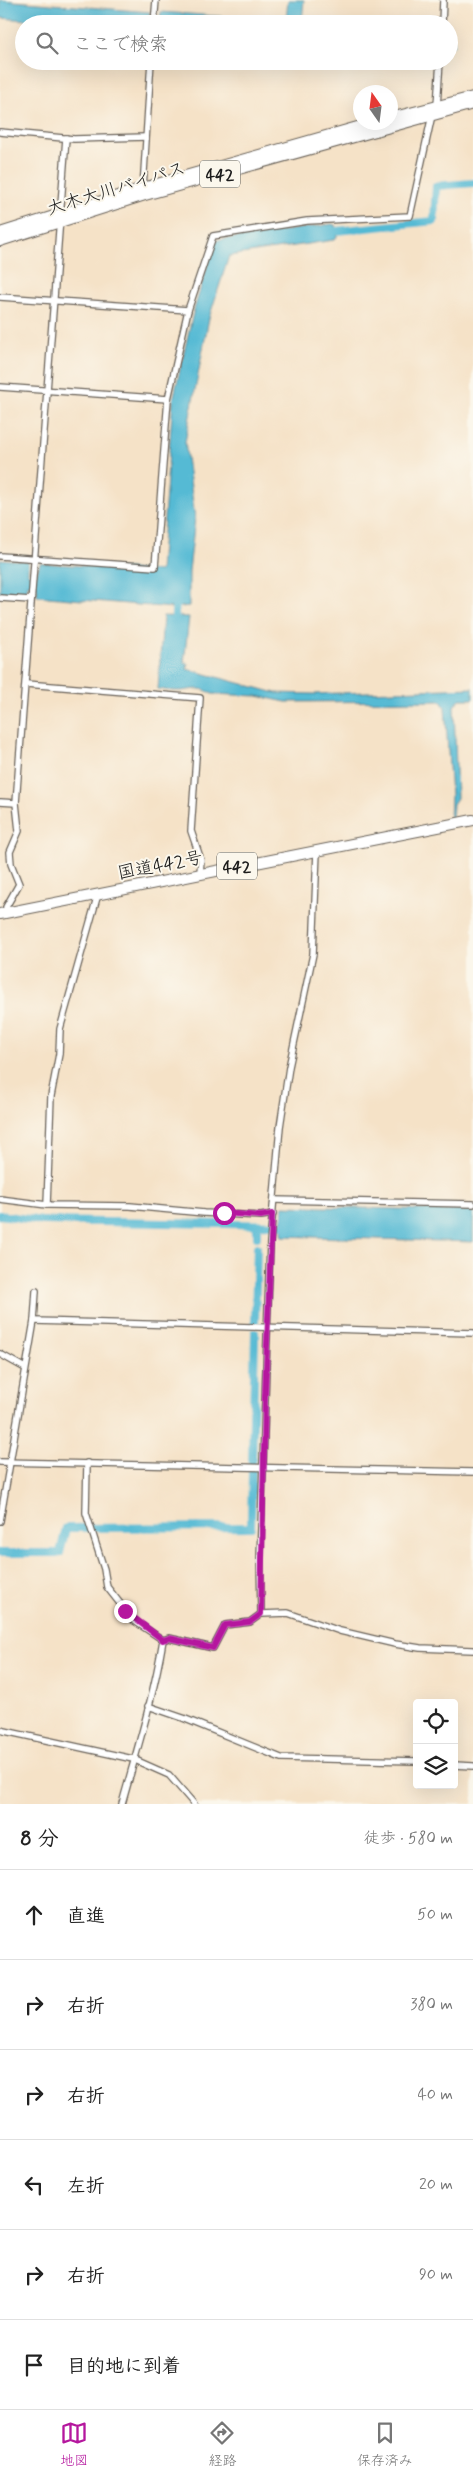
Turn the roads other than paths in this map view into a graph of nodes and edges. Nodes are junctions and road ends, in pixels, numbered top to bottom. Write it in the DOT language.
graph roads {
  1 [pos="156,0"];
  2 [pos="443,0"];
  3 [pos="155,15"];
  4 [pos="442,15"];
  5 [pos="151,70"];
  6 [pos="440,70"];
  7 [pos="473,97"];
  8 [pos="473,104"];
  9 [pos="442,109"];
  10 [pos="398,117"];
  11 [pos="353,128"];
  12 [pos="0,132"];
  13 [pos="146,137"];
  14 [pos="66,138"];
  15 [pos="143,188"];
  16 [pos="59,218"];
  17 [pos="0,233"];
  18 [pos="0,241"];
  19 [pos="0,297"];
  20 [pos="54,301"];
  21 [pos="188,310"];
  22 [pos="0,387"];
  23 [pos="48,391"];
  24 [pos="168,399"];
  25 [pos="0,556"];
  26 [pos="34,560"];
  27 [pos="0,598"];
  28 [pos="31,598"];
  29 [pos="26,684"];
  30 [pos="0,802"];
  31 [pos="16,803"];
  32 [pos="473,820"];
  33 [pos="316,851"];
  34 [pos="200,874"];
  35 [pos="98,894"];
  36 [pos="3,913"];
  37 [pos="0,1199"];
  38 [pos="274,1200"];
  39 [pos="473,1204"];
  40 [pos="47,1206"];
  41 [pos="273,1215"];
  42 [pos="36,1291"];
  43 [pos="34,1321"];
  44 [pos="268,1327"];
  45 [pos="473,1333"];
  46 [pos="0,1354"];
  47 [pos="25,1368"];
  48 [pos="0,1462"];
  49 [pos="9,1462"];
  50 [pos="87,1464"];
  51 [pos="265,1467"];
  52 [pos="473,1472"];
  53 [pos="0,1521"];
  54 [pos="261,1614"];
  55 [pos="163,1640"];
  56 [pos="473,1650"];
  57 [pos="148,1706"];
  58 [pos="0,1730"];
  59 [pos="133,1759"];
  60 [pos="413,1761"];
  61 [pos="458,1765"];
  62 [pos="473,1766"];
  63 [pos="122,1804"];
  64 [pos="194,1804"];
  1 -- 3 [label="street"];
  2 -- 4 [label="street"];
  5 -- 13 [label="street"];
  6 -- 9 [label="street"];
  7 -- 9 [label="highway, 大木大川バイパス / 442"];
  8 -- 9 [label="highway, 大木大川バイパス / 442"];
  9 -- 10 [label="highway, 大木大川バイパス / 442"];
  9 -- 16 [label="highway, 大木大川バイパス / 442"];
  9 -- 21 [label="street"];
  11 -- 15 [label="highway, 大木大川バイパス / 442"];
  12 -- 14 [label="street"];
  13 -- 14 [label="street"];
  13 -- 15 [label="street"];
  14 -- 16 [label="street"];
  15 -- 16 [label="highway, 大木大川バイパス / 442"];
  16 -- 17 [label="highway, 大木大川バイパス / 442"];
  16 -- 18 [label="highway, 大木大川バイパス / 442"];
  16 -- 20 [label="street"];
  19 -- 20 [label="street"];
  20 -- 21 [label="street"];
  20 -- 23 [label="street"];
  21 -- 24 [label="street"];
  22 -- 23 [label="street"];
  23 -- 24 [label="street"];
  23 -- 26 [label="street"];
  24 -- 26 [label="street"];
  25 -- 26 [label="street"];
  26 -- 28 [label="street"];
  27 -- 28 [label="street"];
  28 -- 29 [label="street"];
  29 -- 31 [label="street"];
  29 -- 34 [label="street"];
  30 -- 31 [label="street"];
  31 -- 36 [label="street"];
  32 -- 33 [label="highway, 国道442号 / 442"];
  33 -- 34 [label="highway, 国道442号 / 442"];
  33 -- 38 [label="street"];
  34 -- 35 [label="highway, 国道442号 / 442"];
  35 -- 36 [label="highway, 国道442号 / 442"];
  35 -- 40 [label="street"];
  37 -- 40 [label="street"];
  38 -- 39 [label="street"];
  38 -- 41 [label="street"];
  40 -- 41 [label="street"];
  41 -- 44 [label="street"];
  42 -- 43 [label="street"];
  43 -- 44 [label="street"];
  43 -- 47 [label="street"];
  44 -- 45 [label="street"];
  44 -- 51 [label="street"];
  46 -- 47 [label="street"];
  47 -- 49 [label="street"];
  48 -- 49 [label="street"];
  49 -- 50 [label="street"];
  49 -- 53 [label="street"];
  50 -- 51 [label="street"];
  50 -- 55 [label="street"];
  51 -- 52 [label="street"];
  51 -- 54 [label="street"];
  54 -- 55 [label="street"];
  54 -- 56 [label="street"];
  55 -- 57 [label="street"];
  57 -- 59 [label="street"];
  57 -- 60 [label="street"];
  58 -- 59 [label="street"];
  59 -- 63 [label="street"];
  59 -- 64 [label="street"];
  61 -- 62 [label="street"];
}
